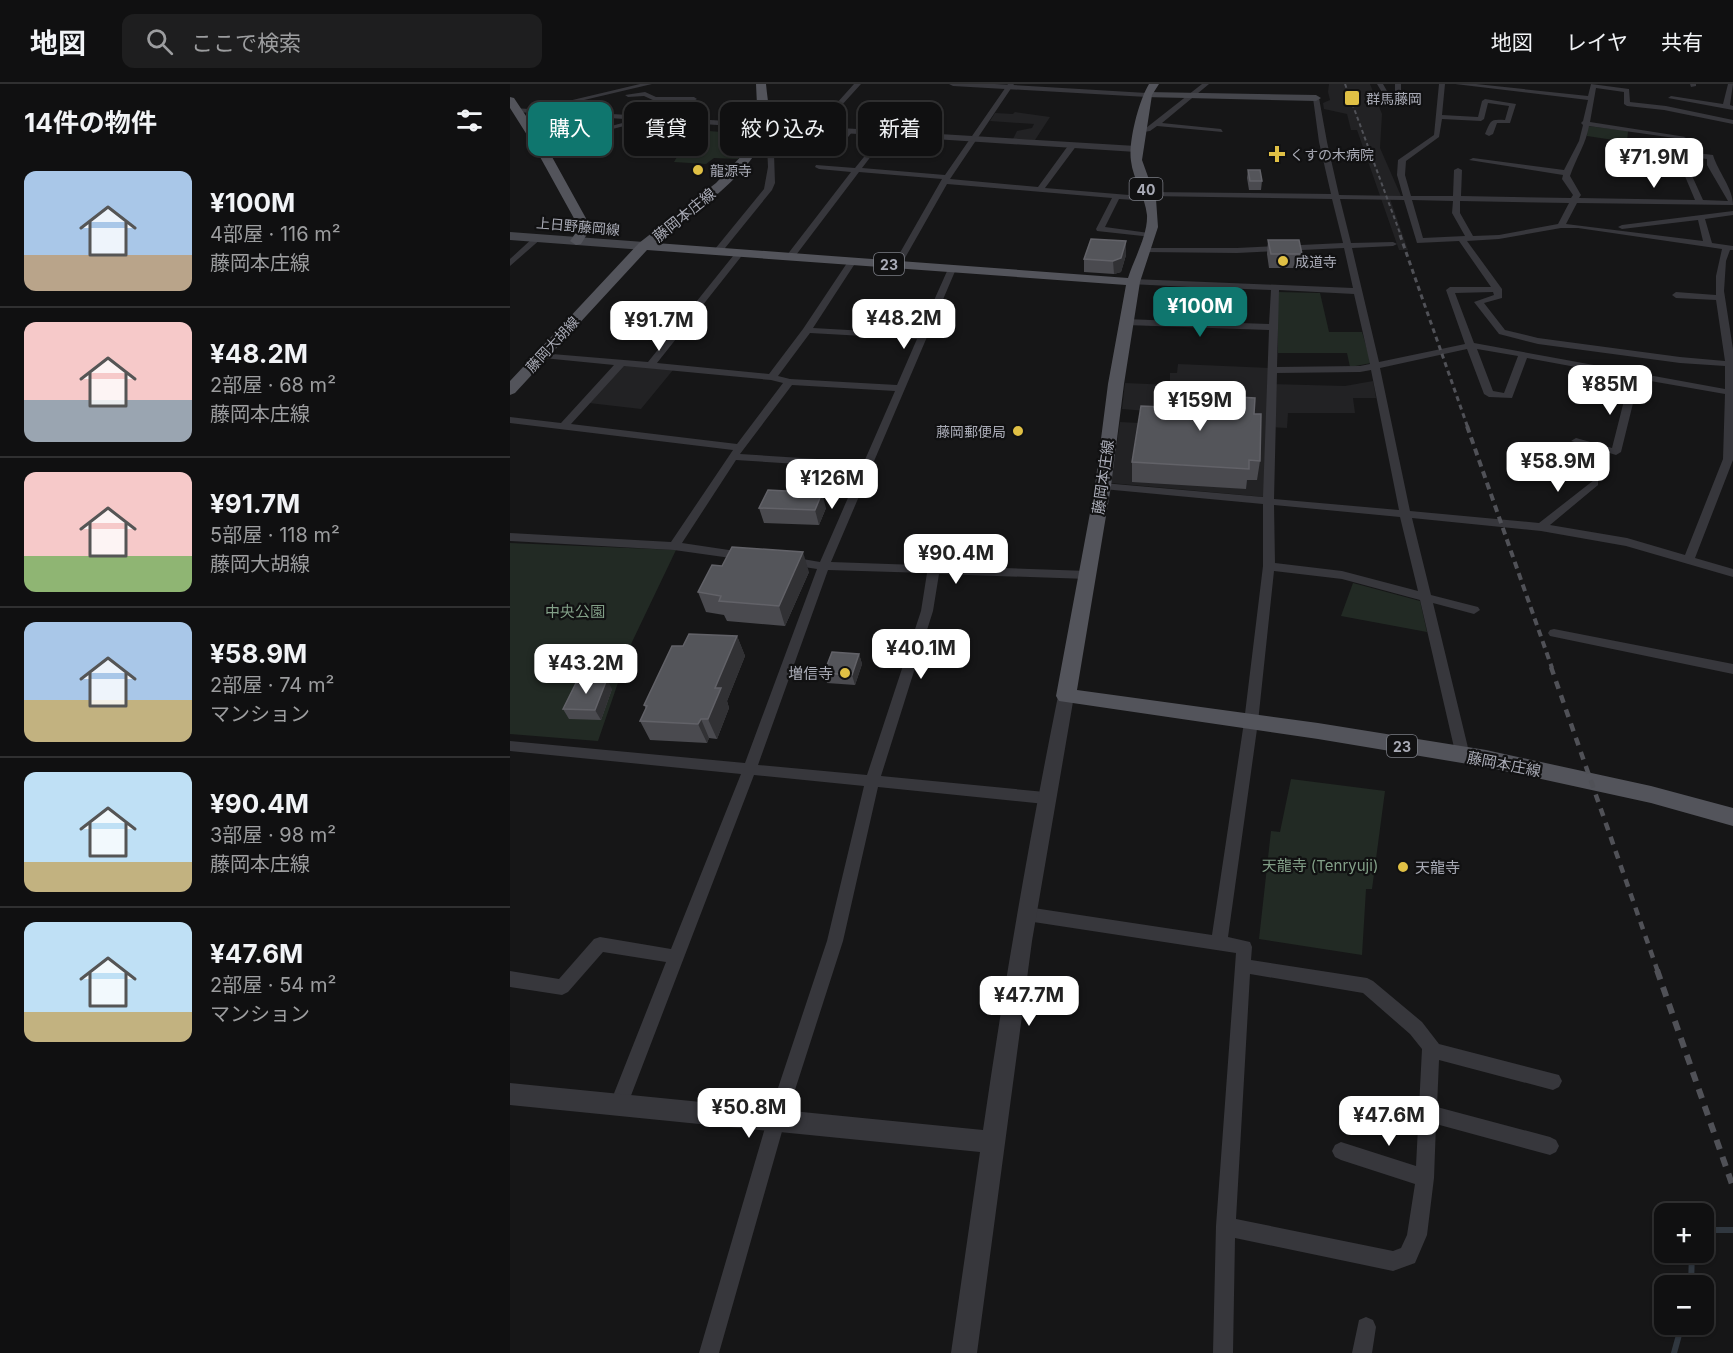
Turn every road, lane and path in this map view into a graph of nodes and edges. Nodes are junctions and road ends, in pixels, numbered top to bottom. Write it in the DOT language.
graph roads {
  1 [pos="649,84"];
  2 [pos="761,84"];
  3 [pos="858,84"];
  4 [pos="953,84"];
  5 [pos="1206,84"];
  6 [pos="1380,84"];
  7 [pos="1398,84"];
  8 [pos="1443,84"];
  9 [pos="1458,84"];
  10 [pos="1731,84"];
  11 [pos="1477,85"];
  12 [pos="1594,85"];
  13 [pos="1010,86"];
  14 [pos="1150,89"];
  15 [pos="596,95"];
  16 [pos="1188,96"];
  17 [pos="1316,98"];
  18 [pos="1590,98"];
  19 [pos="1671,98"];
  20 [pos="694,99"];
  21 [pos="567,102"];
  22 [pos="762,102"];
  23 [pos="842,102"];
  24 [pos="1700,103"];
  25 [pos="512,107"];
  26 [pos="1730,108"];
  27 [pos="528,111"];
  28 [pos="1695,116"];
  29 [pos="1439,117"];
  30 [pos="1481,119"];
  31 [pos="1494,121"];
  32 [pos="1733,122"];
  33 [pos="1584,123"];
  34 [pos="1155,124"];
  35 [pos="528,129"];
  36 [pos="846,131"];
  37 [pos="850,131"];
  38 [pos="858,131"];
  39 [pos="1221,131"];
  40 [pos="1139,132"];
  41 [pos="1489,134"];
  42 [pos="846,136"];
  43 [pos="942,137"];
  44 [pos="1682,137"];
  45 [pos="975,139"];
  46 [pos="1073,145"];
  47 [pos="1136,148"];
  48 [pos="1648,149"];
  49 [pos="1678,153"];
  50 [pos="546,156"];
  51 [pos="747,156"];
  52 [pos="773,156"];
  53 [pos="868,156"];
  54 [pos="1473,160"];
  55 [pos="819,167"];
  56 [pos="858,170"];
  57 [pos="1458,170"];
  58 [pos="1567,173"];
  59 [pos="946,179"];
  60 [pos="1041,188"];
  61 [pos="1150,196"];
  62 [pos="1336,196"];
  63 [pos="1116,197"];
  64 [pos="1407,198"];
  65 [pos="1457,198"];
  66 [pos="1574,200"];
  67 [pos="1700,203"];
  68 [pos="1733,203"];
  69 [pos="1733,213"];
  70 [pos="1701,217"];
  71 [pos="1560,226"];
  72 [pos="1602,230"];
  73 [pos="1149,235"];
  74 [pos="510,236"];
  75 [pos="538,238"];
  76 [pos="1467,240"];
  77 [pos="576,241"];
  78 [pos="1393,244"];
  79 [pos="1708,244"];
  80 [pos="1348,245"];
  81 [pos="644,246"];
  82 [pos="1730,248"];
  83 [pos="1144,250"];
  84 [pos="718,251"];
  85 [pos="740,253"];
  86 [pos="790,257"];
  87 [pos="852,262"];
  88 [pos="510,263"];
  89 [pos="897,265"];
  90 [pos="952,269"];
  91 [pos="1133,282"];
  92 [pos="1214,286"];
  93 [pos="1275,289"];
  94 [pos="1498,289"];
  95 [pos="1357,291"];
  96 [pos="1676,295"];
  97 [pos="1720,298"];
  98 [pos="1729,318"];
  99 [pos="1126,322"];
  100 [pos="1205,324"];
  101 [pos="1275,327"];
  102 [pos="807,330"];
  103 [pos="1502,332"];
  104 [pos="924,337"];
  105 [pos="1472,345"];
  106 [pos="1524,354"];
  107 [pos="543,355"];
  108 [pos="622,362"];
  109 [pos="1730,364"];
  110 [pos="651,365"];
  111 [pos="1376,365"];
  112 [pos="1274,370"];
  113 [pos="1635,375"];
  114 [pos="772,377"];
  115 [pos="789,382"];
  116 [pos="901,388"];
  117 [pos="510,390"];
  118 [pos="1732,392"];
  119 [pos="510,420"];
  120 [pos="564,426"];
  121 [pos="1576,441"];
  122 [pos="737,453"];
  123 [pos="867,465"];
  124 [pos="1728,475"];
  125 [pos="1594,483"];
  126 [pos="1103,486"];
  127 [pos="1268,500"];
  128 [pos="1405,513"];
  129 [pos="1541,527"];
  130 [pos="510,537"];
  131 [pos="674,546"];
  132 [pos="755,557"];
  133 [pos="1689,559"];
  134 [pos="778,560"];
  135 [pos="825,566"];
  136 [pos="1269,566"];
  137 [pos="934,570"];
  138 [pos="1733,573"];
  139 [pos="1088,575"];
  140 [pos="1425,598"];
  141 [pos="1474,610"];
  142 [pos="1554,633"];
  143 [pos="1733,669"];
  144 [pos="1066,696"];
  145 [pos="1251,722"];
  146 [pos="510,746"];
  147 [pos="1463,756"];
  148 [pos="750,768"];
  149 [pos="872,781"];
  150 [pos="1045,798"];
  151 [pos="1733,817"];
  152 [pos="1027,914"];
  153 [pos="1219,942"];
  154 [pos="677,957"];
  155 [pos="1243,966"];
  156 [pos="510,979"];
  157 [pos="1431,1050"];
  158 [pos="1553,1081"];
  159 [pos="510,1094"];
  160 [pos="618,1106"];
  161 [pos="1428,1113"];
  162 [pos="776,1121"];
  163 [pos="993,1143"];
  164 [pos="1550,1146"];
  165 [pos="1341,1151"];
  166 [pos="1425,1178"];
  167 [pos="1226,1226"];
  168 [pos="1366,1327"];
  169 [pos="709,1353"];
  170 [pos="964,1353"];
  171 [pos="1223,1353"];
  172 [pos="1362,1353"];
  1 -- 15 [label="street"];
  2 -- 22 [label="main road, 藤岡本庄線"];
  3 -- 23 [label="street"];
  4 -- 13 [label="street"];
  5 -- 16 [label="street"];
  6 -- 7 [label="street"];
  8 -- 29 [label="street"];
  9 -- 11 [label="street"];
  10 -- 26 [label="street"];
  11 -- 18 [label="street"];
  12 -- 18 [label="street"];
  12 -- 28 [label="street"];
  13 -- 14 [label="street"];
  13 -- 45 [label="street"];
  14 -- 16 [label="main road"];
  14 -- 40 [label="main road, 40"];
  15 -- 20 [label="street"];
  15 -- 21 [label="street"];
  16 -- 17 [label="main road"];
  16 -- 34 [label="street"];
  17 -- 62 [label="street"];
  18 -- 33 [label="street"];
  19 -- 24 [label="street"];
  24 -- 26 [label="street"];
  24 -- 28 [label="street"];
  25 -- 27 [label="street"];
  25 -- 35 [label="main road"];
  28 -- 32 [label="street"];
  29 -- 30 [label="street"];
  29 -- 64 [label="street"];
  30 -- 31 [label="street"];
  30 -- 31 [label="street"];
  31 -- 41 [label="street"];
  33 -- 44 [label="street"];
  33 -- 58 [label="street"];
  34 -- 39 [label="street"];
  34 -- 40 [label="street"];
  36 -- 37 [label="street"];
  37 -- 38 [label="street"];
  37 -- 42 [label="street"];
  40 -- 47 [label="main road, 40"];
  43 -- 45 [label="street"];
  45 -- 46 [label="street"];
  45 -- 59 [label="street"];
  46 -- 47 [label="street"];
  46 -- 60 [label="street"];
  47 -- 61 [label="main road, 40"];
  48 -- 49 [label="street"];
  49 -- 67 [label="street"];
  49 -- 68 [label="street"];
  50 -- 77 [label="main road"];
  51 -- 81 [label="main road, 藤岡本庄線"];
  52 -- 84 [label="street"];
  53 -- 56 [label="street"];
  54 -- 58 [label="street"];
  55 -- 56 [label="street"];
  56 -- 59 [label="street"];
  56 -- 86 [label="street"];
  57 -- 65 [label="street"];
  58 -- 66 [label="street"];
  59 -- 60 [label="street"];
  59 -- 89 [label="street"];
  60 -- 63 [label="street"];
  61 -- 62 [label="street"];
  61 -- 63 [label="street"];
  61 -- 73 [label="main road, 40"];
  62 -- 64 [label="street"];
  62 -- 80 [label="street"];
  63 -- 73 [label="street"];
  64 -- 65 [label="street"];
  64 -- 76 [label="street"];
  65 -- 66 [label="street"];
  65 -- 76 [label="street"];
  66 -- 67 [label="street"];
  66 -- 71 [label="street"];
  67 -- 68 [label="street"];
  69 -- 70 [label="street"];
  70 -- 72 [label="street"];
  70 -- 79 [label="street"];
  71 -- 72 [label="street"];
  71 -- 76 [label="street"];
  72 -- 79 [label="street"];
  73 -- 83 [label="main road, 40"];
  74 -- 75 [label="main road, 上日野藤岡線"];
  75 -- 77 [label="main road, 上日野藤岡線"];
  75 -- 88 [label="street"];
  76 -- 94 [label="street"];
  77 -- 81 [label="main road, 上日野藤岡線"];
  78 -- 80 [label="street"];
  79 -- 82 [label="street"];
  80 -- 83 [label="street"];
  80 -- 95 [label="street"];
  81 -- 84 [label="main road, 藤岡本庄線 / 23"];
  81 -- 107 [label="main road, 藤岡大胡線"];
  82 -- 97 [label="street"];
  83 -- 91 [label="main road, 40"];
  84 -- 85 [label="main road, 藤岡本庄線 / 23"];
  85 -- 86 [label="main road, 藤岡本庄線 / 23"];
  85 -- 110 [label="street"];
  86 -- 87 [label="main road, 藤岡本庄線 / 23"];
  87 -- 89 [label="main road, 藤岡本庄線 / 23"];
  87 -- 102 [label="street"];
  89 -- 90 [label="main road, 藤岡本庄線 / 23"];
  90 -- 91 [label="main road, 藤岡本庄線 / 23"];
  90 -- 104 [label="street"];
  91 -- 92 [label="street"];
  91 -- 99 [label="main road, 藤岡本庄線"];
  92 -- 93 [label="street"];
  92 -- 100 [label="street"];
  93 -- 95 [label="street"];
  93 -- 101 [label="street"];
  94 -- 103 [label="street"];
  94 -- 105 [label="street"];
  95 -- 111 [label="street"];
  96 -- 97 [label="street"];
  97 -- 98 [label="street"];
  98 -- 109 [label="street"];
  99 -- 100 [label="street"];
  99 -- 126 [label="main road, 藤岡本庄線"];
  100 -- 101 [label="street"];
  101 -- 112 [label="street"];
  102 -- 104 [label="street"];
  102 -- 114 [label="street"];
  103 -- 105 [label="street"];
  103 -- 109 [label="street"];
  104 -- 116 [label="street"];
  105 -- 106 [label="street"];
  105 -- 106 [label="street"];
  105 -- 111 [label="street"];
  106 -- 113 [label="street"];
  107 -- 108 [label="street"];
  107 -- 117 [label="main road, 藤岡大胡線"];
  108 -- 110 [label="street"];
  108 -- 120 [label="street"];
  109 -- 118 [label="street"];
  110 -- 114 [label="street"];
  111 -- 112 [label="street"];
  111 -- 128 [label="street"];
  112 -- 127 [label="street"];
  113 -- 118 [label="street"];
  113 -- 121 [label="street"];
  114 -- 115 [label="street"];
  115 -- 116 [label="street"];
  115 -- 122 [label="street"];
  116 -- 123 [label="street"];
  118 -- 124 [label="street"];
  119 -- 120 [label="street"];
  120 -- 122 [label="street"];
  122 -- 123 [label="street"];
  122 -- 131 [label="street"];
  123 -- 135 [label="street"];
  124 -- 133 [label="street"];
  125 -- 129 [label="street"];
  126 -- 127 [label="street"];
  126 -- 139 [label="main road, 藤岡本庄線"];
  127 -- 128 [label="street"];
  127 -- 136 [label="street"];
  128 -- 129 [label="street"];
  128 -- 140 [label="street"];
  129 -- 133 [label="street"];
  130 -- 131 [label="street"];
  131 -- 132 [label="street"];
  133 -- 138 [label="street"];
  134 -- 135 [label="street"];
  135 -- 137 [label="street"];
  135 -- 148 [label="street"];
  136 -- 140 [label="street"];
  136 -- 145 [label="street"];
  137 -- 139 [label="street"];
  137 -- 149 [label="street"];
  139 -- 144 [label="main road, 藤岡本庄線"];
  140 -- 141 [label="street"];
  140 -- 147 [label="street"];
  142 -- 143 [label="street"];
  144 -- 145 [label="main road, 藤岡本庄線 / 23"];
  144 -- 150 [label="street"];
  145 -- 147 [label="main road, 藤岡本庄線 / 23"];
  145 -- 153 [label="street"];
  146 -- 148 [label="street"];
  147 -- 151 [label="main road, 藤岡本庄線 / 23"];
  148 -- 149 [label="street"];
  148 -- 154 [label="street"];
  149 -- 150 [label="street"];
  149 -- 162 [label="street"];
  150 -- 152 [label="street"];
  152 -- 153 [label="street"];
  152 -- 163 [label="street"];
  153 -- 155 [label="street"];
  154 -- 156 [label="street"];
  154 -- 160 [label="street"];
  155 -- 157 [label="street"];
  155 -- 167 [label="street"];
  157 -- 158 [label="street"];
  157 -- 161 [label="street"];
  159 -- 160 [label="street"];
  160 -- 162 [label="street"];
  161 -- 164 [label="street"];
  161 -- 166 [label="street"];
  162 -- 163 [label="street"];
  162 -- 169 [label="street"];
  163 -- 170 [label="street"];
  165 -- 166 [label="street"];
  166 -- 167 [label="street"];
  167 -- 171 [label="street"];
  168 -- 172 [label="street"];
}
